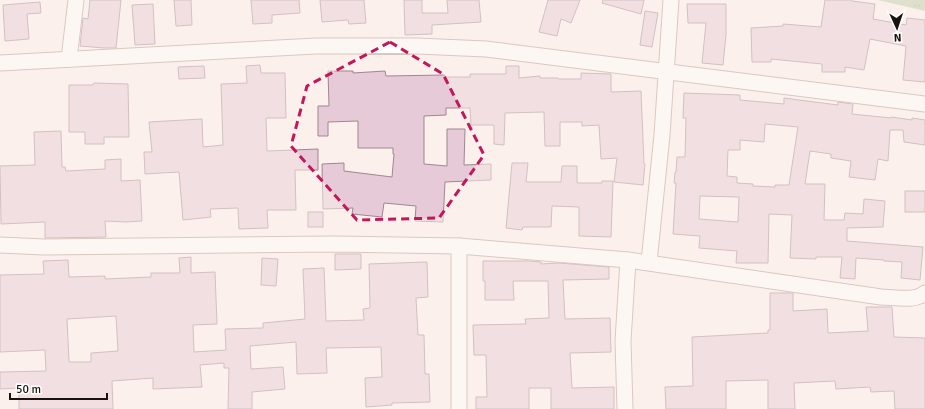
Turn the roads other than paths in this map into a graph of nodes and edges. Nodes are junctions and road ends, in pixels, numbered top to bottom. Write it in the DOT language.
graph roads {
  1 [pos="76,0"];
  2 [pos="671,0"];
  3 [pos="68,59"];
  4 [pos="0,63"];
  5 [pos="666,71"];
  6 [pos="925,104"];
  7 [pos="0,245"];
  8 [pos="459,246"];
  9 [pos="628,260"];
  10 [pos="649,262"];
  11 [pos="925,293"];
  12 [pos="460,409"];
  13 [pos="624,409"];
  1 -- 3 [label="street"];
  2 -- 5 [label="street"];
  3 -- 4 [label="street"];
  3 -- 5 [label="street"];
  5 -- 6 [label="street"];
  5 -- 10 [label="street"];
  7 -- 8 [label="street"];
  8 -- 9 [label="street"];
  8 -- 12 [label="street"];
  9 -- 10 [label="street"];
  9 -- 13 [label="street"];
  10 -- 11 [label="street"];
}
